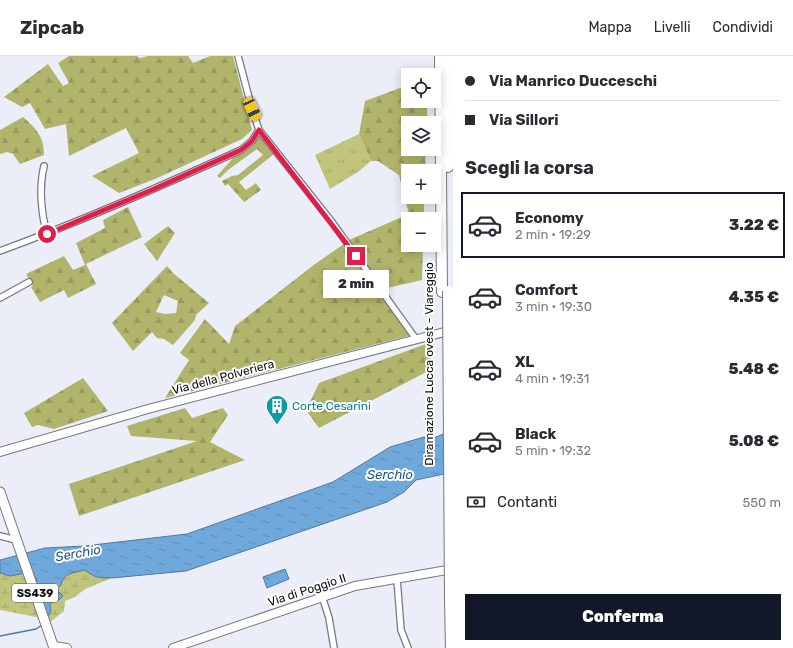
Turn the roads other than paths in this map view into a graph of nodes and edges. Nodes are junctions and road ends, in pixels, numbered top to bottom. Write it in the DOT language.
graph roads {
  1 [pos="238,56"];
  2 [pos="440,56"];
  3 [pos="448,56"];
  4 [pos="259,130"];
  5 [pos="44,166"];
  6 [pos="47,234"];
  7 [pos="0,251"];
  8 [pos="30,282"];
  9 [pos="445,292"];
  10 [pos="0,298"];
  11 [pos="453,330"];
  12 [pos="416,339"];
  13 [pos="0,452"];
  14 [pos="0,492"];
  15 [pos="0,536"];
  16 [pos="16,540"];
  17 [pos="453,569"];
  18 [pos="397,579"];
  19 [pos="322,596"];
  20 [pos="447,599"];
  21 [pos="53,647"];
  22 [pos="67,648"];
  23 [pos="173,648"];
  24 [pos="334,648"];
  25 [pos="408,648"];
  26 [pos="444,648"];
  27 [pos="451,648"];
  1 -- 4 [label="street"];
  2 -- 9 [label="highway, Diramazione Lucca ovest - Viareggio"];
  3 -- 9 [label="highway, Diramazione Lucca ovest - Viareggio"];
  4 -- 6 [label="street"];
  4 -- 12 [label="street"];
  5 -- 6 [label="street"];
  6 -- 7 [label="street"];
  8 -- 10 [label="street"];
  9 -- 20 [label="highway, Diramazione Lucca ovest - Viareggio"];
  11 -- 12 [label="street, Via della Polveriera"];
  12 -- 13 [label="street, Via della Polveriera"];
  14 -- 16 [label="main road, SS439"];
  15 -- 16 [label="street"];
  16 -- 21 [label="main road, SS439"];
  17 -- 18 [label="street, Via di Poggio II"];
  18 -- 19 [label="street, Via di Poggio II"];
  18 -- 25 [label="street"];
  19 -- 23 [label="street, Via di Poggio II"];
  19 -- 24 [label="street"];
  20 -- 26 [label="highway, Diramazione Lucca ovest - Viareggio"];
  20 -- 27 [label="highway, Diramazione Lucca ovest - Viareggio"];
  21 -- 22 [label="street"];
}
